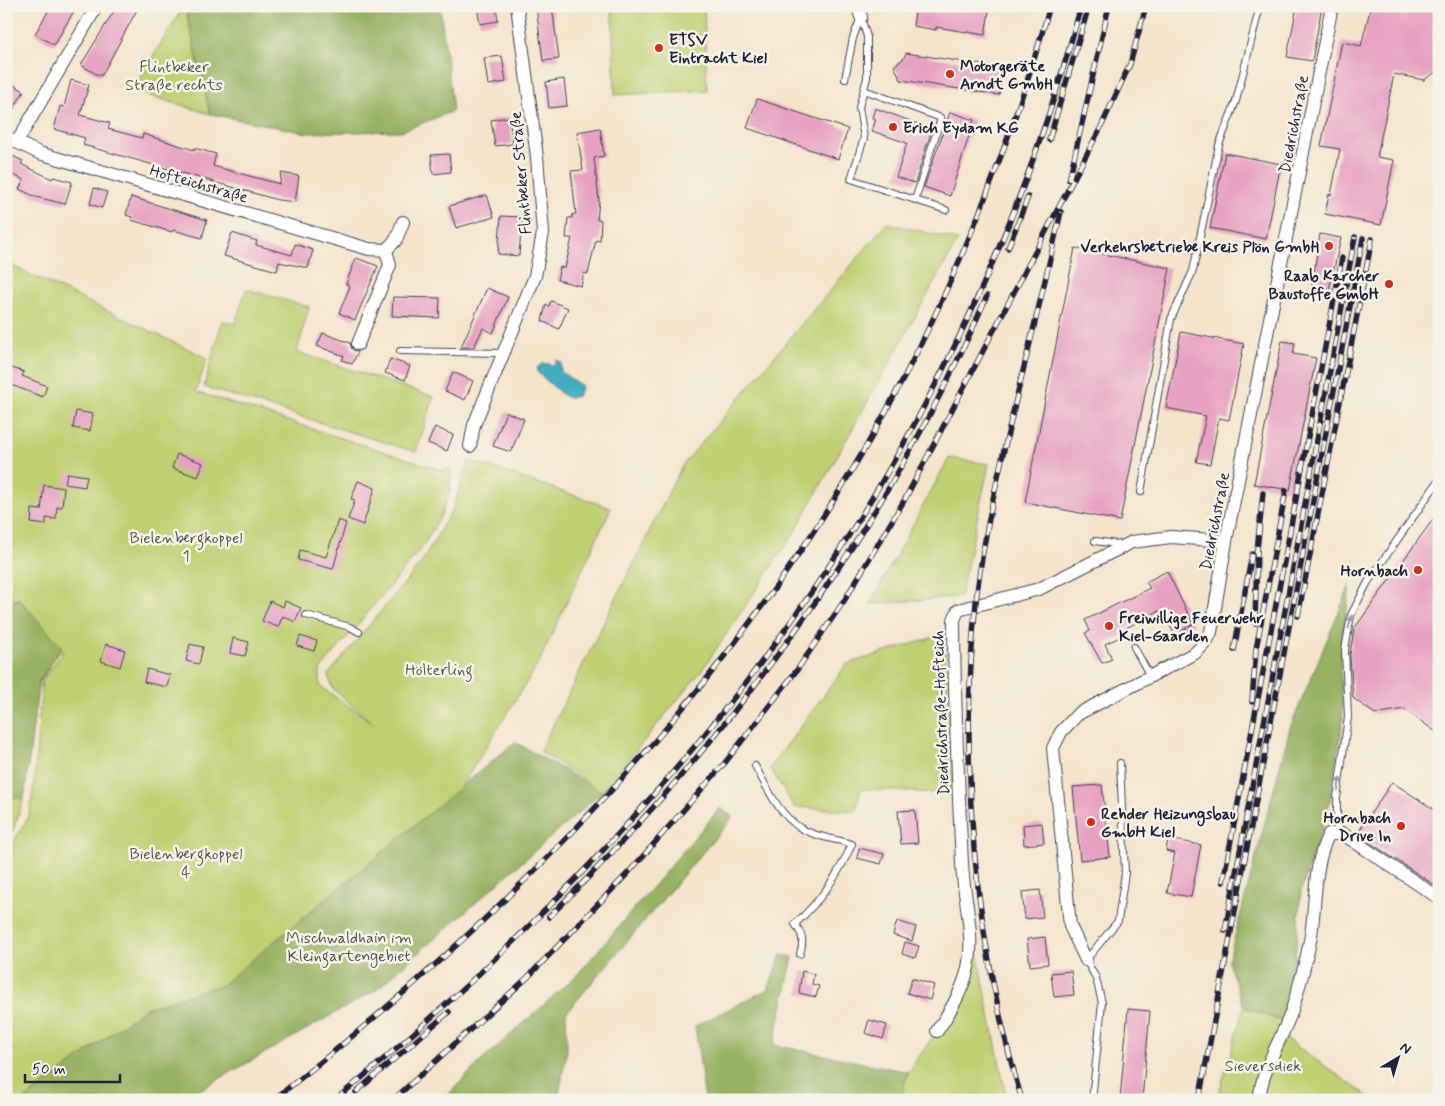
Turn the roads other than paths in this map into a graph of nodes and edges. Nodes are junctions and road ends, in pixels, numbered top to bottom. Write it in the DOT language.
graph roads {
  1 [pos="97,6"];
  2 [pos="517,6"];
  3 [pos="1260,6"];
  4 [pos="1332,6"];
  5 [pos="859,12"];
  6 [pos="846,79"];
  7 [pos="864,90"];
  8 [pos="11,140"];
  9 [pos="915,200"];
  10 [pos="946,210"];
  11 [pos="403,222"];
  12 [pos="386,250"];
  13 [pos="358,344"];
  14 [pos="400,351"];
  15 [pos="503,353"];
  16 [pos="470,446"];
  17 [pos="1439,480"];
  18 [pos="1141,492"];
  19 [pos="1095,541"];
  20 [pos="1226,541"];
  21 [pos="1126,545"];
  22 [pos="306,615"];
  23 [pos="359,632"];
  24 [pos="1134,647"];
  25 [pos="1150,676"];
  26 [pos="1120,763"];
  27 [pos="755,766"];
  28 [pos="1337,832"];
  29 [pos="1439,898"];
  30 [pos="800,954"];
  31 [pos="1086,960"];
  32 [pos="937,1031"];
  33 [pos="1092,1100"];
  34 [pos="1259,1100"];
  1 -- 8 [label="street"];
  2 -- 15 [label="street, Flintbeker Straße"];
  3 -- 18 [label="lane"];
  4 -- 20 [label="street, Diedrichstraße"];
  5 -- 6 [label="lane"];
  5 -- 7 [label="lane"];
  7 -- 9 [label="lane"];
  7 -- 9 [label="lane"];
  8 -- 12 [label="street, Hofteichstraße"];
  9 -- 10 [label="lane"];
  11 -- 12 [label="street"];
  12 -- 13 [label="street"];
  14 -- 15 [label="lane"];
  15 -- 16 [label="street, Flintbeker Straße"];
  28 -- 17 [label="lane, one-way"];
  19 -- 21 [label="lane"];
  20 -- 21 [label="street, Diedrichstraße-Hofteich"];
  20 -- 25 [label="street, Diedrichstraße"];
  21 -- 32 [label="street, Diedrichstraße-Hofteich"];
  22 -- 23 [label="lane"];
  24 -- 25 [label="lane"];
  25 -- 31 [label="street, Diedrichstraße"];
  26 -- 31 [label="lane"];
  27 -- 30 [label="lane"];
  28 -- 29 [label="street"];
  28 -- 34 [label="street"];
  31 -- 33 [label="lane"];
}
